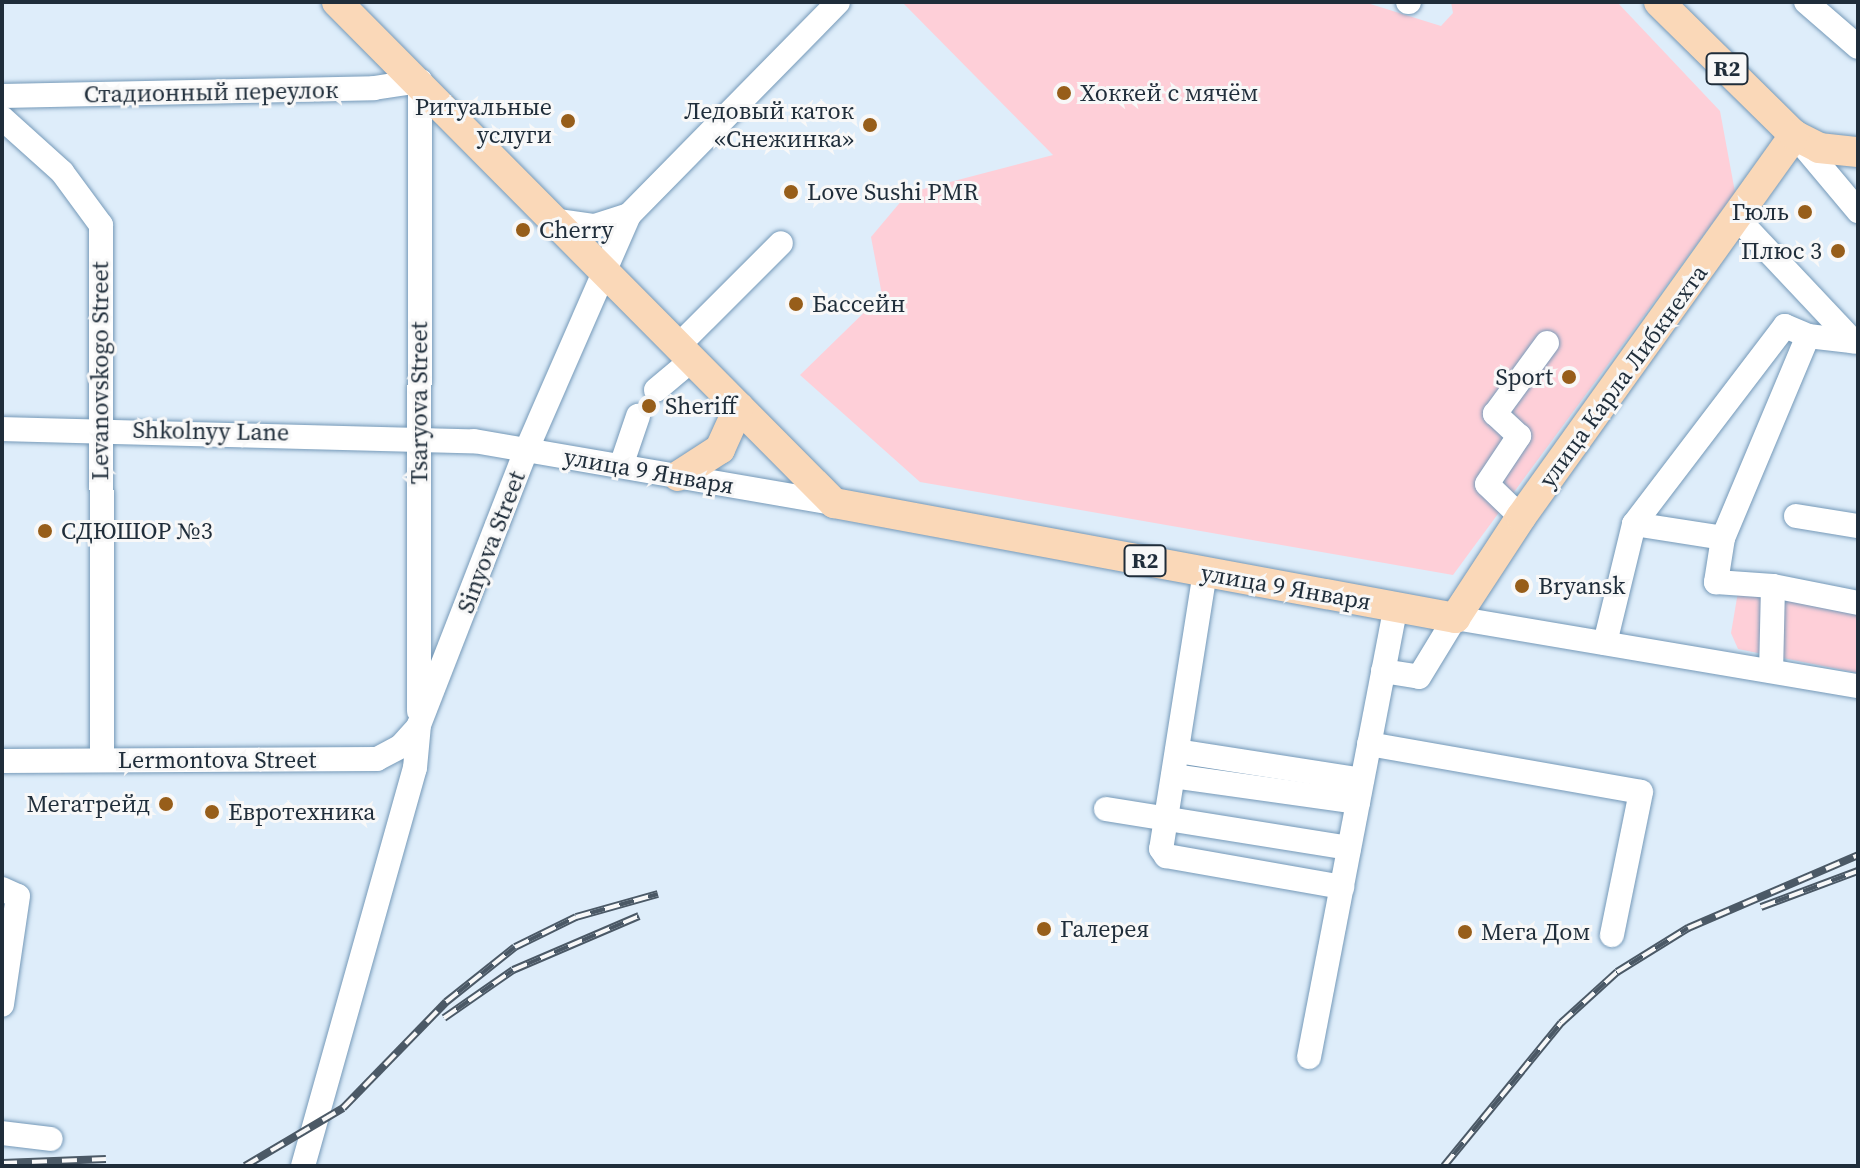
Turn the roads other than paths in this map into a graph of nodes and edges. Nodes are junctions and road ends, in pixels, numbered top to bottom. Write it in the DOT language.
graph roads {
  1 [pos="337,2"];
  2 [pos="838,2"];
  3 [pos="1659,2"];
  4 [pos="1806,2"];
  5 [pos="1858,47"];
  6 [pos="420,81"];
  7 [pos="2,96"];
  8 [pos="2,118"];
  9 [pos="1794,135"];
  10 [pos="1858,152"];
  11 [pos="1858,211"];
  12 [pos="629,215"];
  13 [pos="1738,219"];
  14 [pos="558,221"];
  15 [pos="781,243"];
  16 [pos="606,271"];
  17 [pos="1808,336"];
  18 [pos="1855,341"];
  19 [pos="1547,343"];
  20 [pos="686,352"];
  21 [pos="656,390"];
  22 [pos="739,407"];
  23 [pos="638,416"];
  24 [pos="100,428"];
  25 [pos="2,429"];
  26 [pos="419,436"];
  27 [pos="526,451"];
  28 [pos="621,466"];
  29 [pos="678,476"];
  30 [pos="834,503"];
  31 [pos="1796,516"];
  32 [pos="1521,517"];
  33 [pos="1634,524"];
  34 [pos="1858,526"];
  35 [pos="1723,538"];
  36 [pos="1205,572"];
  37 [pos="1773,586"];
  38 [pos="1858,603"];
  39 [pos="1396,607"];
  40 [pos="1455,618"];
  41 [pos="1605,643"];
  42 [pos="1383,671"];
  43 [pos="1771,671"];
  44 [pos="1858,686"];
  45 [pos="419,725"];
  46 [pos="1369,744"];
  47 [pos="1177,751"];
  48 [pos="102,760"];
  49 [pos="2,761"];
  50 [pos="1173,776"];
  51 [pos="1360,791"];
  52 [pos="1106,809"];
  53 [pos="1166,818"];
  54 [pos="1349,848"];
  55 [pos="1342,887"];
  56 [pos="2,889"];
  57 [pos="1612,935"];
  58 [pos="2,1005"];
  59 [pos="1309,1057"];
  60 [pos="2,1133"];
  61 [pos="51,1139"];
  62 [pos="303,1166"];
  1 -- 6 [label="main road"];
  2 -- 12 [label="street, Sinyova Street"];
  3 -- 9 [label="main road, R2"];
  4 -- 5 [label="street"];
  6 -- 7 [label="street, Стадионный переулок"];
  6 -- 14 [label="main road"];
  6 -- 26 [label="street, Tsaryova Street"];
  8 -- 24 [label="street, Levanovskogo Street"];
  9 -- 10 [label="main road, R2"];
  9 -- 11 [label="street"];
  9 -- 13 [label="main road, улица Карла Либкнехта"];
  12 -- 14 [label="street"];
  12 -- 16 [label="street, Sinyova Street"];
  13 -- 18 [label="street"];
  13 -- 32 [label="main road, улица Карла Либкнехта"];
  14 -- 16 [label="main road"];
  15 -- 20 [label="street"];
  16 -- 20 [label="main road"];
  16 -- 27 [label="street, Sinyova Street"];
  17 -- 18 [label="street"];
  17 -- 33 [label="street"];
  17 -- 35 [label="street"];
  19 -- 32 [label="street"];
  20 -- 21 [label="street"];
  20 -- 22 [label="main road"];
  22 -- 29 [label="main road"];
  22 -- 30 [label="main road"];
  23 -- 28 [label="street"];
  24 -- 25 [label="street, Shkolnyy Lane"];
  24 -- 26 [label="street, Shkolnyy Lane"];
  24 -- 48 [label="street, Levanovskogo Street"];
  26 -- 27 [label="street, Shkolnyy Lane"];
  26 -- 45 [label="street, Tsaryova Street"];
  27 -- 28 [label="street, улица 9 Января"];
  27 -- 45 [label="street, Sinyova Street"];
  28 -- 29 [label="street, улица 9 Января"];
  29 -- 30 [label="street, улица 9 Января"];
  30 -- 36 [label="main road, улица 9 Января / R2"];
  31 -- 34 [label="street"];
  32 -- 40 [label="main road, улица Карла Либкнехта"];
  33 -- 35 [label="street"];
  33 -- 41 [label="street"];
  35 -- 37 [label="street"];
  36 -- 39 [label="main road, улица 9 Января / R2"];
  36 -- 47 [label="street"];
  37 -- 38 [label="street"];
  37 -- 43 [label="street"];
  39 -- 40 [label="main road, улица 9 Января / R2"];
  39 -- 42 [label="street"];
  40 -- 41 [label="street, улица 9 Января"];
  40 -- 42 [label="street"];
  41 -- 43 [label="street, улица 9 Января"];
  42 -- 46 [label="street"];
  43 -- 44 [label="street, улица 9 Января"];
  45 -- 48 [label="street, Lermontova Street"];
  45 -- 62 [label="street, Sinyova Street"];
  46 -- 51 [label="street"];
  46 -- 57 [label="street"];
  47 -- 50 [label="street"];
  47 -- 51 [label="street"];
  48 -- 49 [label="street, Lermontova Street"];
  50 -- 51 [label="street"];
  50 -- 53 [label="street"];
  51 -- 54 [label="street"];
  52 -- 53 [label="street"];
  53 -- 54 [label="street"];
  53 -- 55 [label="street"];
  54 -- 55 [label="street"];
  55 -- 59 [label="street"];
  56 -- 58 [label="street"];
  60 -- 61 [label="street"];
}
